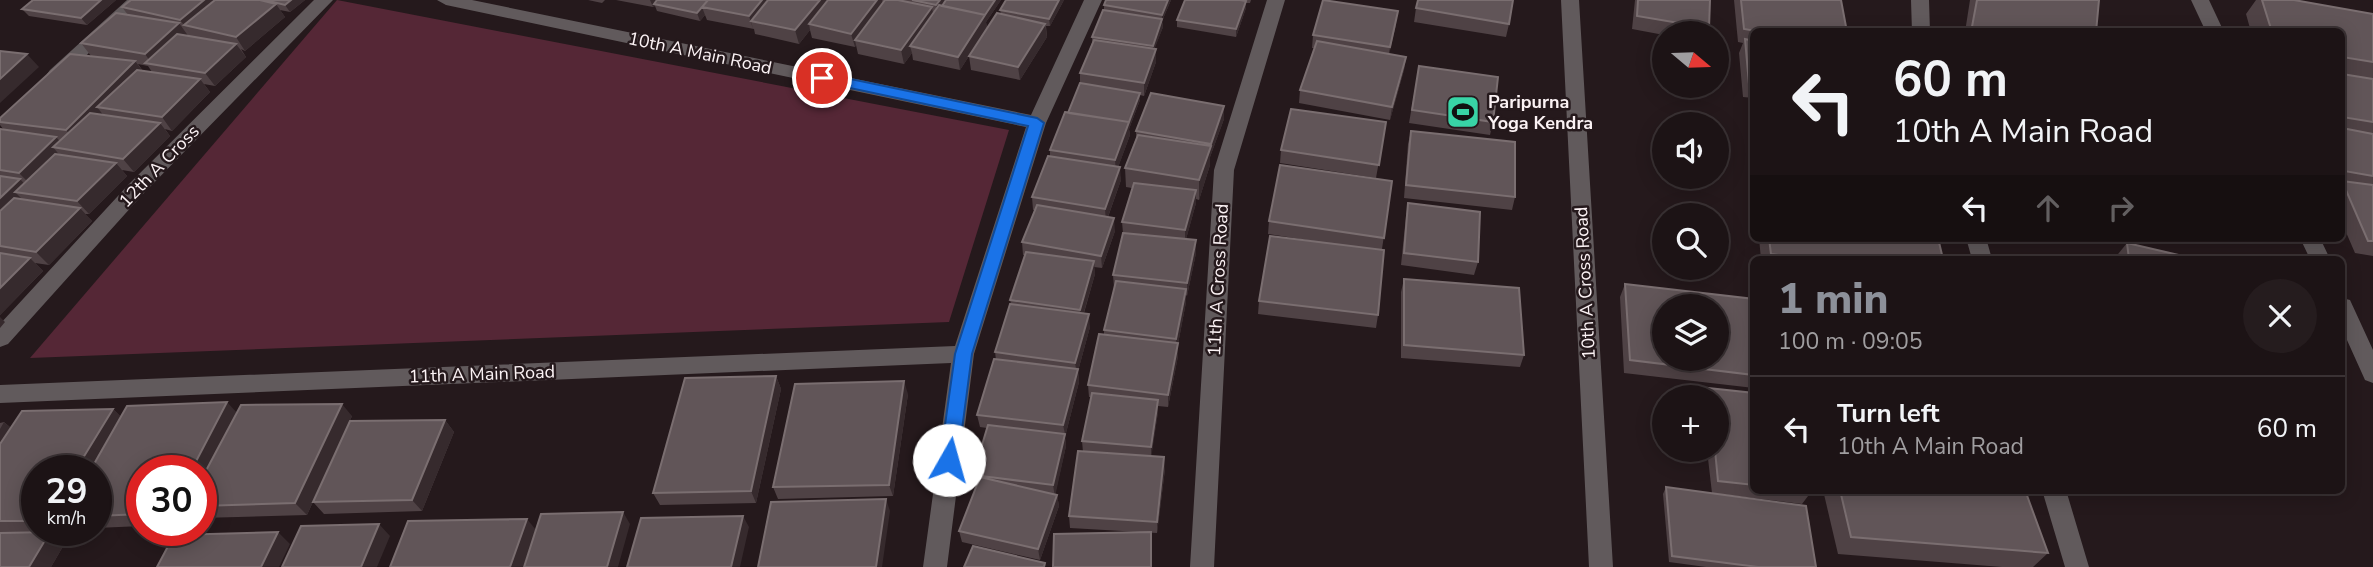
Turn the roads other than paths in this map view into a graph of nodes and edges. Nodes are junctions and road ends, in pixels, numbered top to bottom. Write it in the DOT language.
graph roads {
  1 [pos="137,0"];
  2 [pos="324,0"];
  3 [pos="446,0"];
  4 [pos="1093,0"];
  5 [pos="1276,0"];
  6 [pos="1570,0"];
  7 [pos="1920,0"];
  8 [pos="2200,0"];
  9 [pos="1921,28"];
  10 [pos="2213,28"];
  11 [pos="39,89"];
  12 [pos="1037,123"];
  13 [pos="2345,313"];
  14 [pos="0,338"];
  15 [pos="963,354"];
  16 [pos="2373,374"];
  17 [pos="0,394"];
  18 [pos="2055,494"];
  19 [pos="935,567"];
  20 [pos="1202,567"];
  21 [pos="1601,567"];
  22 [pos="2077,567"];
  1 -- 11 [label="street"];
  2 -- 14 [label="street, 12th A Cross"];
  3 -- 12 [label="street, 10th A Main Road"];
  4 -- 12 [label="street"];
  5 -- 20 [label="street, 11th A Cross Road"];
  6 -- 21 [label="street, 10th A Cross Road"];
  7 -- 9 [label="street"];
  8 -- 10 [label="street"];
  12 -- 15 [label="street"];
  13 -- 16 [label="street"];
  15 -- 17 [label="street, 11th A Main Road"];
  15 -- 19 [label="street"];
  18 -- 22 [label="street"];
}
